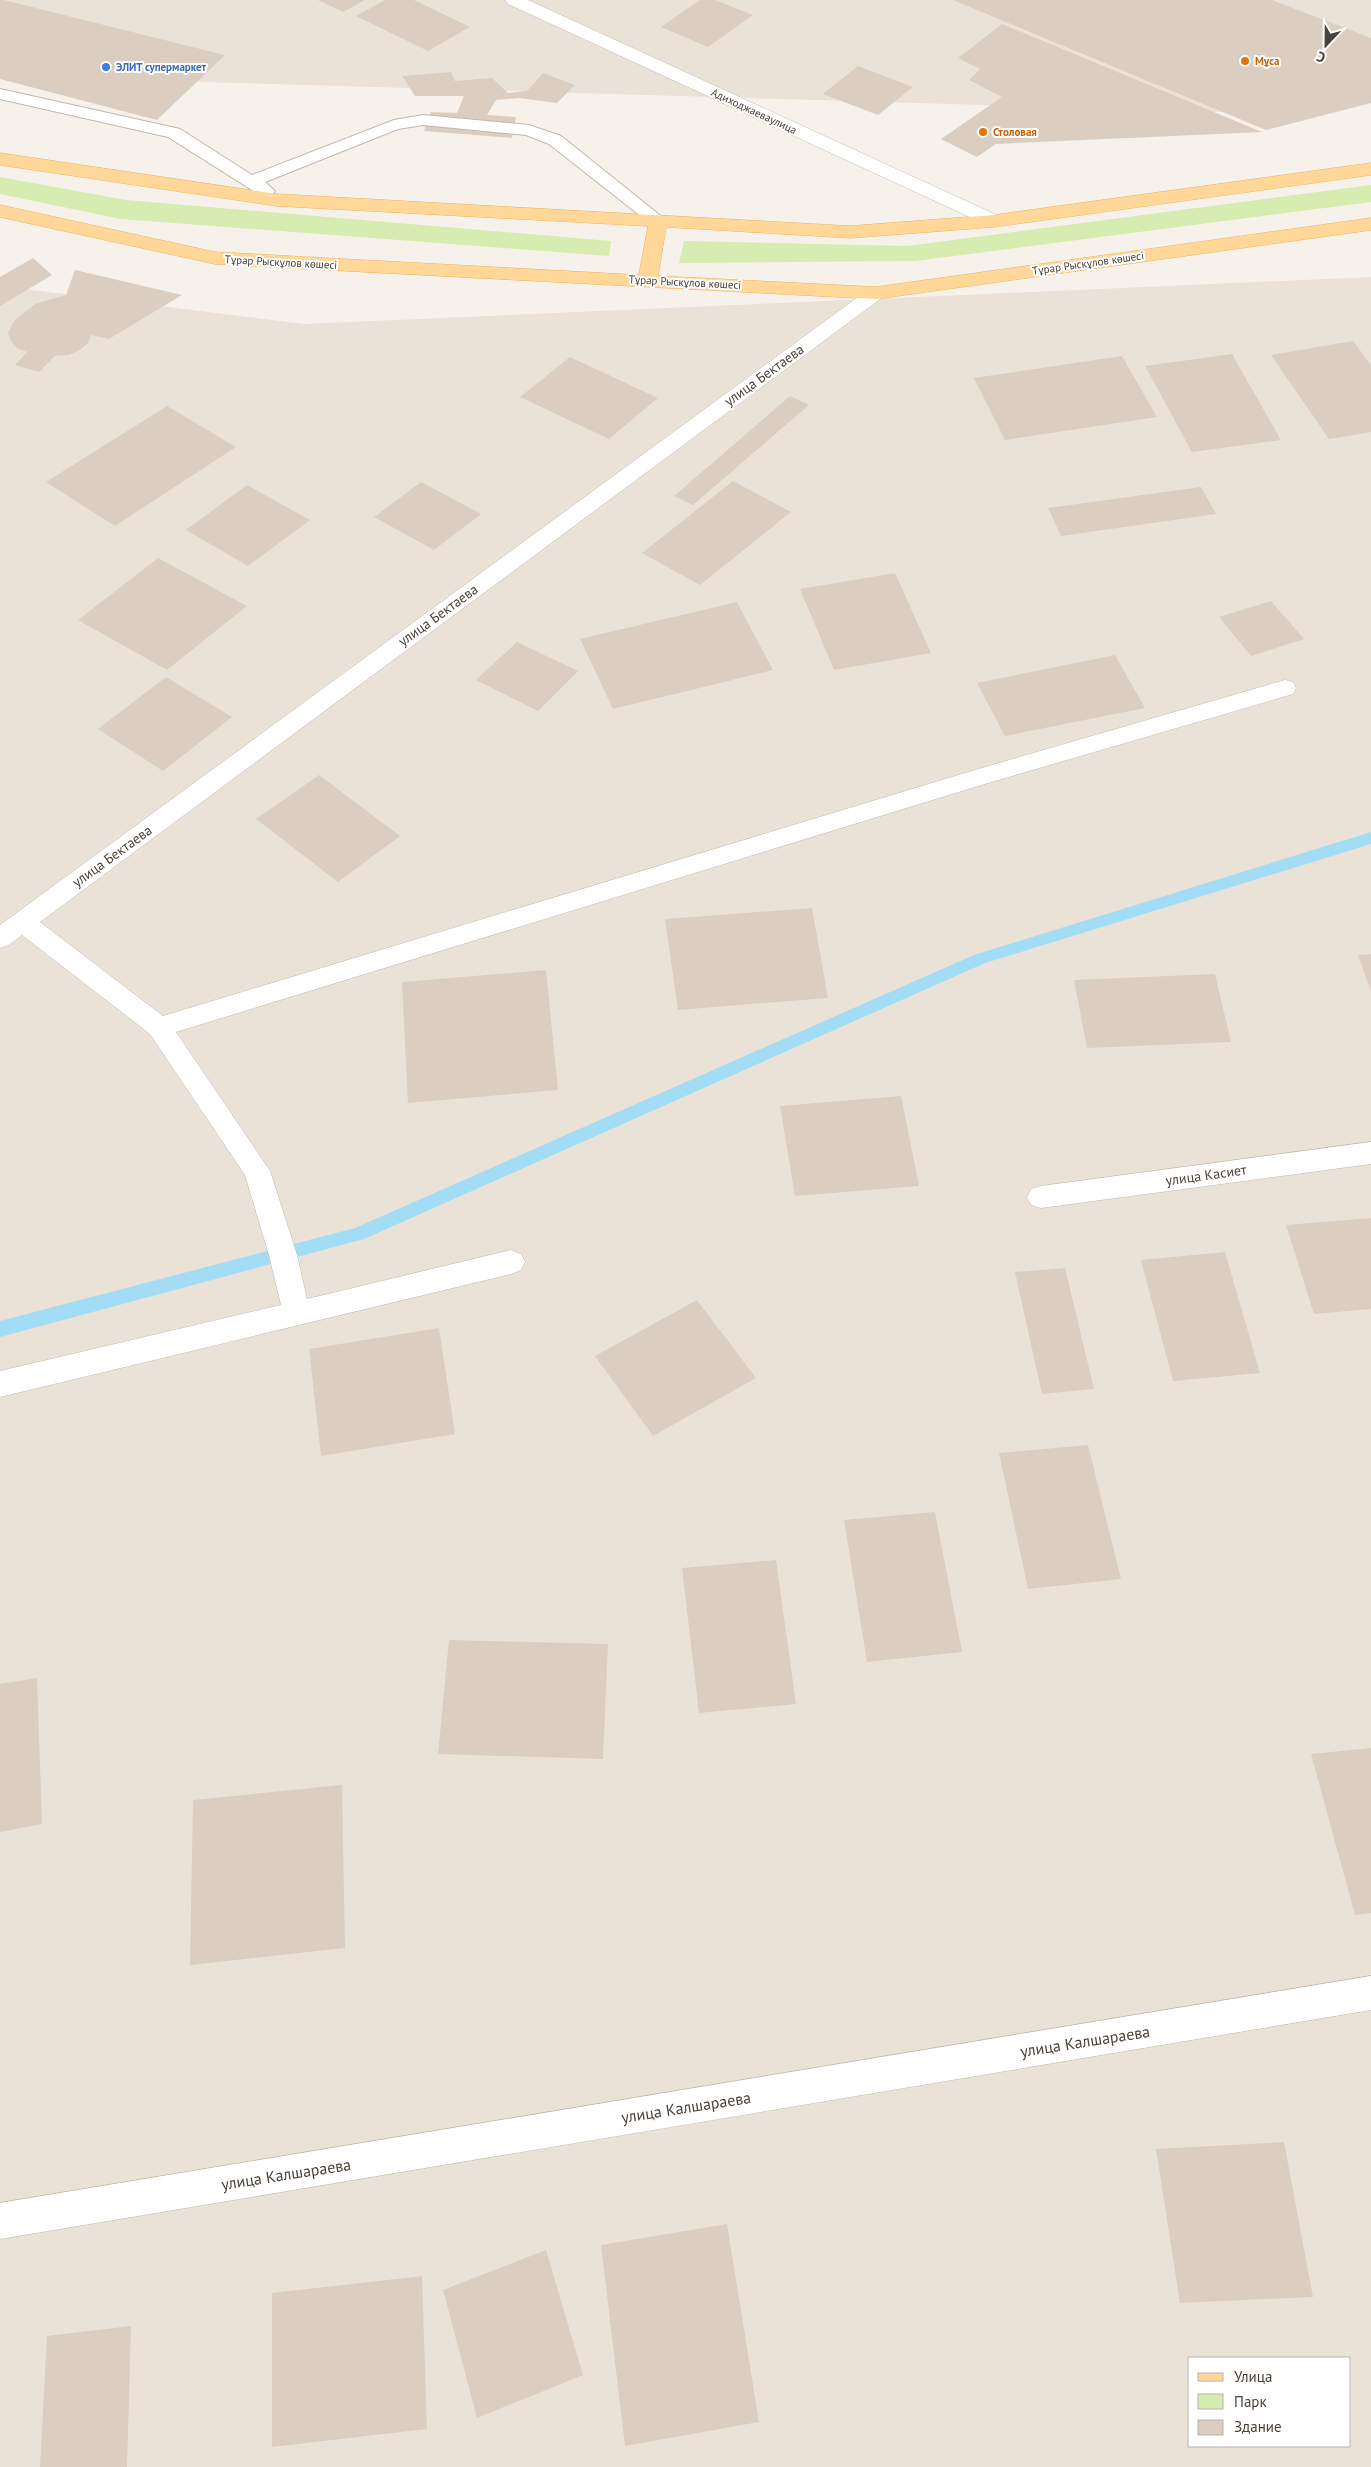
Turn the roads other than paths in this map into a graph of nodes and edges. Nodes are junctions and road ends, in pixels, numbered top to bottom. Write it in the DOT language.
graph roads {
  1 [pos="514,0"];
  2 [pos="0,94"];
  3 [pos="0,159"];
  4 [pos="1371,169"];
  5 [pos="252,181"];
  6 [pos="278,200"];
  7 [pos="0,211"];
  8 [pos="658,221"];
  9 [pos="994,221"];
  10 [pos="1371,224"];
  11 [pos="648,280"];
  12 [pos="876,292"];
  13 [pos="1285,688"];
  14 [pos="22,922"];
  15 [pos="0,938"];
  16 [pos="159,1027"];
  17 [pos="1371,1153"];
  18 [pos="1041,1197"];
  19 [pos="511,1262"];
  20 [pos="297,1314"];
  21 [pos="0,1384"];
  22 [pos="1371,1993"];
  23 [pos="0,2222"];
  1 -- 9 [label="street, Адиходжаеваулица"];
  2 -- 5 [label="lane"];
  3 -- 6 [label="main road"];
  4 -- 9 [label="main road"];
  5 -- 6 [label="lane"];
  5 -- 8 [label="lane"];
  6 -- 8 [label="main road"];
  7 -- 11 [label="main road, Тұрар Рыскұлов көшесі"];
  8 -- 9 [label="main road"];
  8 -- 11 [label="main road"];
  10 -- 12 [label="main road, Тұрар Рыскұлов көшесі"];
  11 -- 12 [label="main road, Тұрар Рыскұлов көшесі"];
  12 -- 14 [label="street, улица Бектаева"];
  13 -- 16 [label="street"];
  14 -- 15 [label="street, улица Бектаева"];
  14 -- 16 [label="street"];
  16 -- 20 [label="street"];
  17 -- 18 [label="street, улица Касиет"];
  19 -- 20 [label="street"];
  20 -- 21 [label="street"];
  22 -- 23 [label="street, улица Калшараева"];
}
